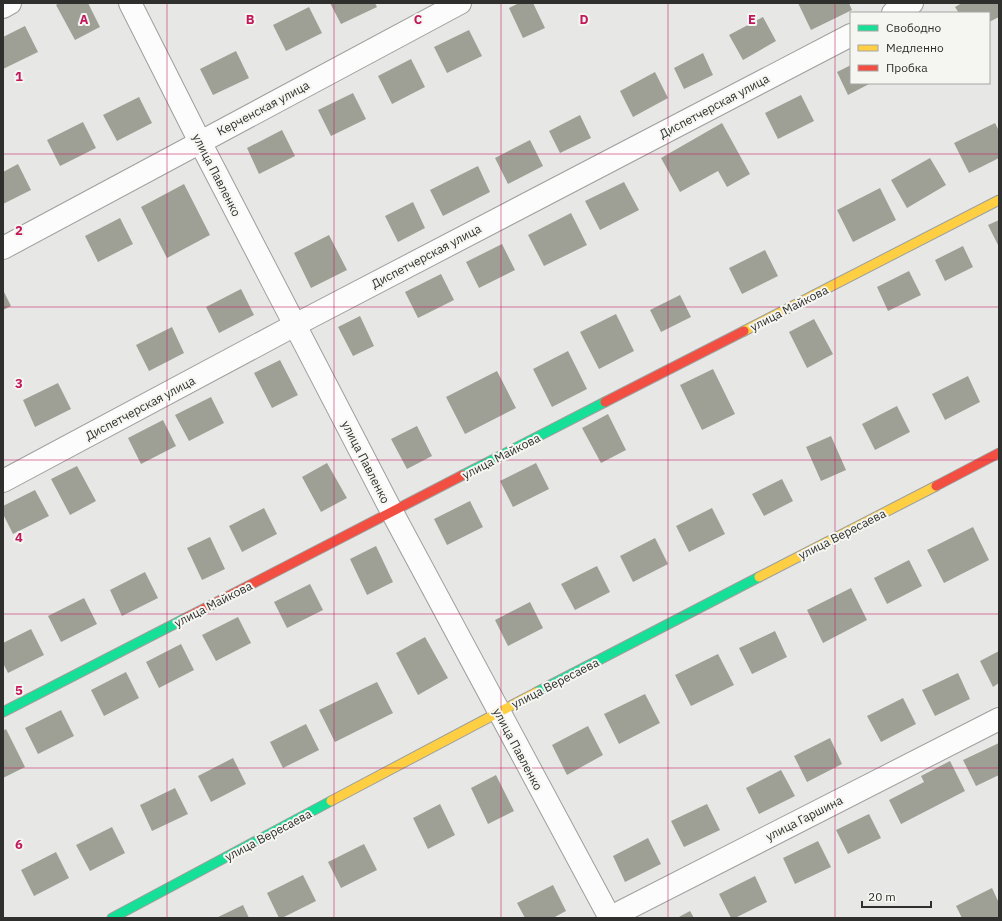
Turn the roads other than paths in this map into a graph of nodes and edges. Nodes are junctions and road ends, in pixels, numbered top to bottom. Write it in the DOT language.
graph roads {
  1 [pos="10,3"];
  2 [pos="130,3"];
  3 [pos="460,3"];
  4 [pos="912,3"];
  5 [pos="3,7"];
  6 [pos="894,12"];
  7 [pos="850,36"];
  8 [pos="200,142"];
  9 [pos="999,200"];
  10 [pos="3,248"];
  11 [pos="295,325"];
  12 [pos="999,453"];
  13 [pos="3,481"];
  14 [pos="392,512"];
  15 [pos="3,712"];
  16 [pos="499,712"];
  17 [pos="999,718"];
  18 [pos="112,918"];
  19 [pos="610,918"];
  1 -- 5 [label="street"];
  2 -- 8 [label="street, улица Павленко"];
  3 -- 8 [label="street, Керченская улица"];
  4 -- 6 [label="street"];
  7 -- 11 [label="street, Диспетчерская улица"];
  8 -- 10 [label="street, Керченская улица"];
  8 -- 11 [label="street, улица Павленко"];
  9 -- 14 [label="street, улица Майкова"];
  11 -- 13 [label="street, Диспетчерская улица"];
  11 -- 14 [label="street, улица Павленко"];
  12 -- 16 [label="street, улица Вересаева"];
  14 -- 15 [label="street, улица Майкова"];
  14 -- 16 [label="street, улица Павленко"];
  16 -- 18 [label="street, улица Вересаева"];
  16 -- 19 [label="street, улица Павленко"];
  17 -- 19 [label="street, улица Гаршина"];
}
